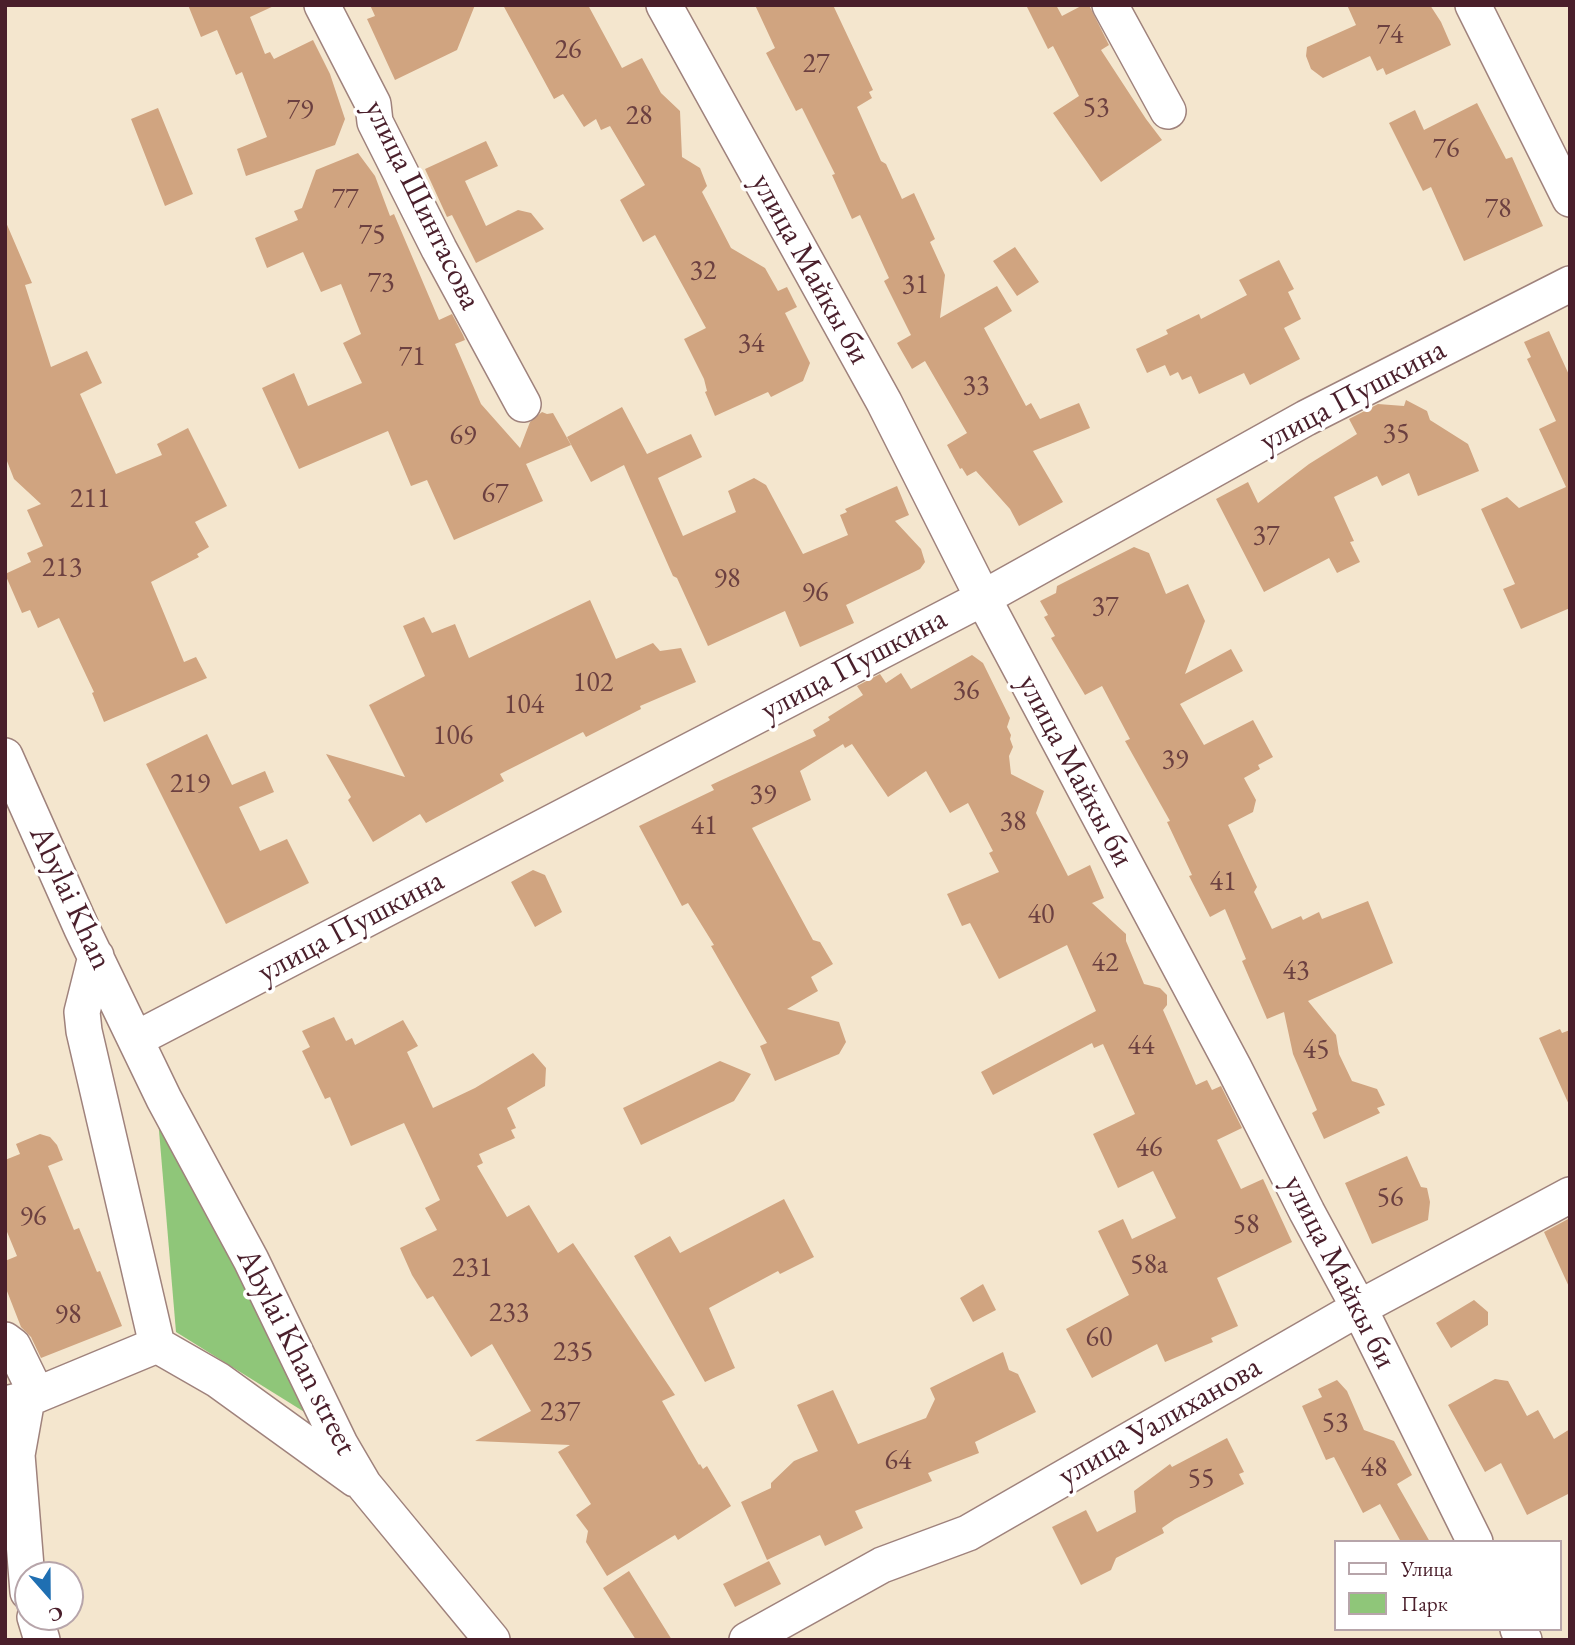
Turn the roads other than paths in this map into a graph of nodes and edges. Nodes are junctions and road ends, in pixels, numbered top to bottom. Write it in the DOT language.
graph roads {
  1 [pos="322,5"];
  2 [pos="664,5"];
  3 [pos="1110,5"];
  4 [pos="1474,5"];
  5 [pos="1168,111"];
  6 [pos="1570,199"];
  7 [pos="1570,284"];
  8 [pos="523,404"];
  9 [pos="983,598"];
  10 [pos="5,756"];
  11 [pos="96,956"];
  12 [pos="136,1039"];
  13 [pos="1570,1195"];
  14 [pos="1359,1308"];
  15 [pos="5,1340"];
  16 [pos="158,1345"];
  17 [pos="23,1399"];
  18 [pos="363,1485"];
  19 [pos="1474,1540"];
  20 [pos="26,1561"];
  21 [pos="492,1640"];
  22 [pos="747,1640"];
  1 -- 8 [label="street, улица Шинтасова"];
  2 -- 9 [label="street, улица Майкы би"];
  3 -- 5 [label="street"];
  4 -- 6 [label="street"];
  7 -- 9 [label="street, улица Пушкина"];
  9 -- 12 [label="street, улица Пушкина"];
  9 -- 14 [label="street, улица Майкы би"];
  10 -- 11 [label="street, Abylai Khan"];
  11 -- 12 [label="street, Abylai Khan"];
  11 -- 16 [label="street"];
  12 -- 18 [label="street, Abylai Khan street"];
  13 -- 14 [label="street, улица Уалиханова"];
  14 -- 19 [label="street, улица Майкы би"];
  14 -- 22 [label="street, улица Уалиханова"];
  15 -- 17 [label="street"];
  16 -- 17 [label="street"];
  16 -- 18 [label="street"];
  17 -- 20 [label="street"];
  18 -- 21 [label="street, Abylai Khan street"];
}
